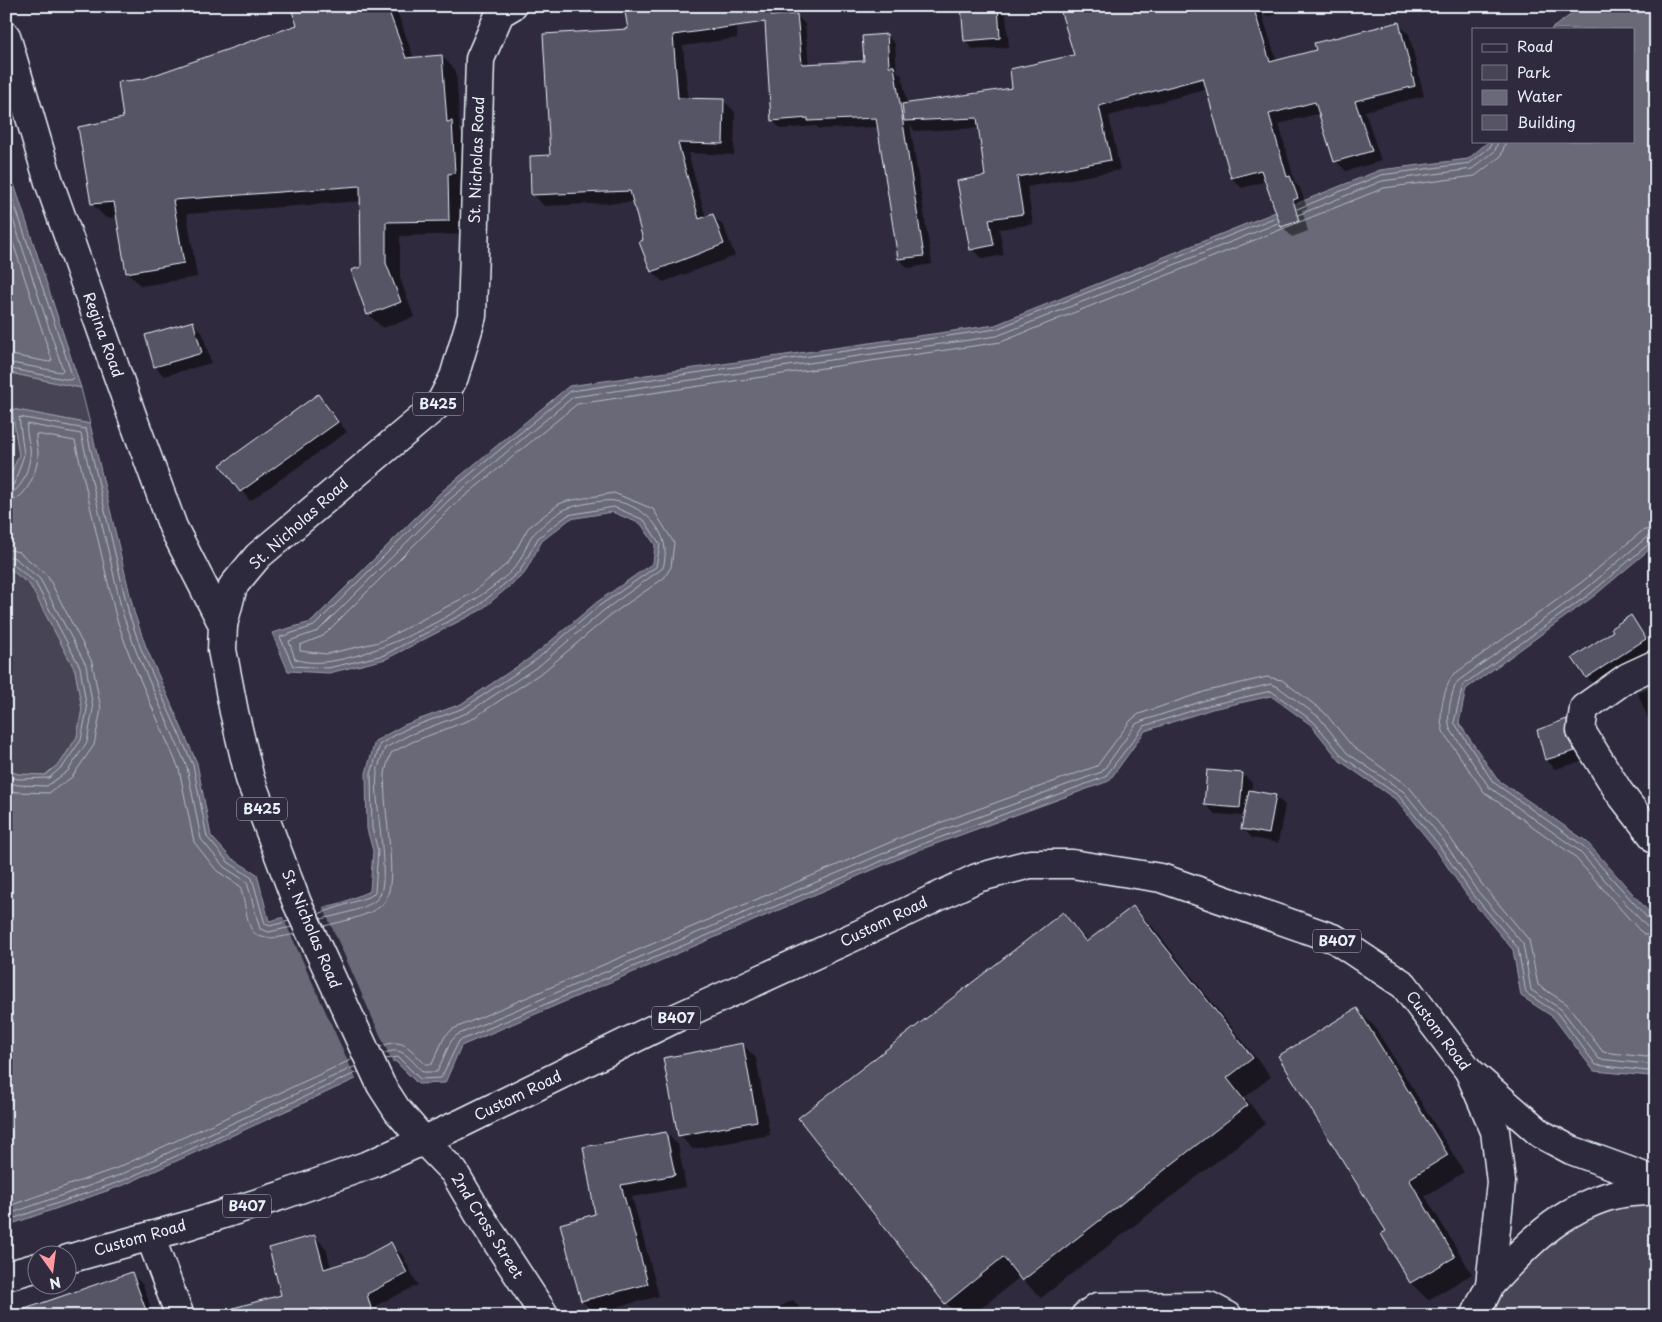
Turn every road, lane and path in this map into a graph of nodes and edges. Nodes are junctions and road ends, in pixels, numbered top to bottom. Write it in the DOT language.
graph roads {
  1 [pos="503,9"];
  2 [pos="6,36"];
  3 [pos="223,625"];
  4 [pos="1656,664"];
  5 [pos="1656,840"];
  6 [pos="1469,1071"];
  7 [pos="423,1140"];
  8 [pos="1656,1181"];
  9 [pos="1656,1190"];
  10 [pos="150,1236"];
  11 [pos="78,1256"];
  12 [pos="28,1270"];
  13 [pos="6,1276"];
  14 [pos="1490,1285"];
  15 [pos="180,1316"];
  16 [pos="545,1316"];
  17 [pos="1085,1316"];
  18 [pos="1228,1316"];
  19 [pos="1475,1316"];
  1 -- 3 [label="main road, St. Nicholas Road / B425"];
  2 -- 3 [label="main road, Regina Road"];
  3 -- 7 [label="main road, St. Nicholas Road / B425"];
  4 -- 5 [label="main road"];
  6 -- 7 [label="main road, Custom Road / B407"];
  6 -- 8 [label="main road"];
  6 -- 14 [label="main road, Custom Road / B407"];
  7 -- 10 [label="main road, Custom Road / B407"];
  7 -- 16 [label="main road, 2nd Cross Street"];
  9 -- 14 [label="main road"];
  10 -- 11 [label="main road, Custom Road / B407"];
  10 -- 15 [label="main road"];
  12 -- 13 [label="main road"];
  14 -- 19 [label="main road"];
  17 -- 18 [label="main road"];
}
